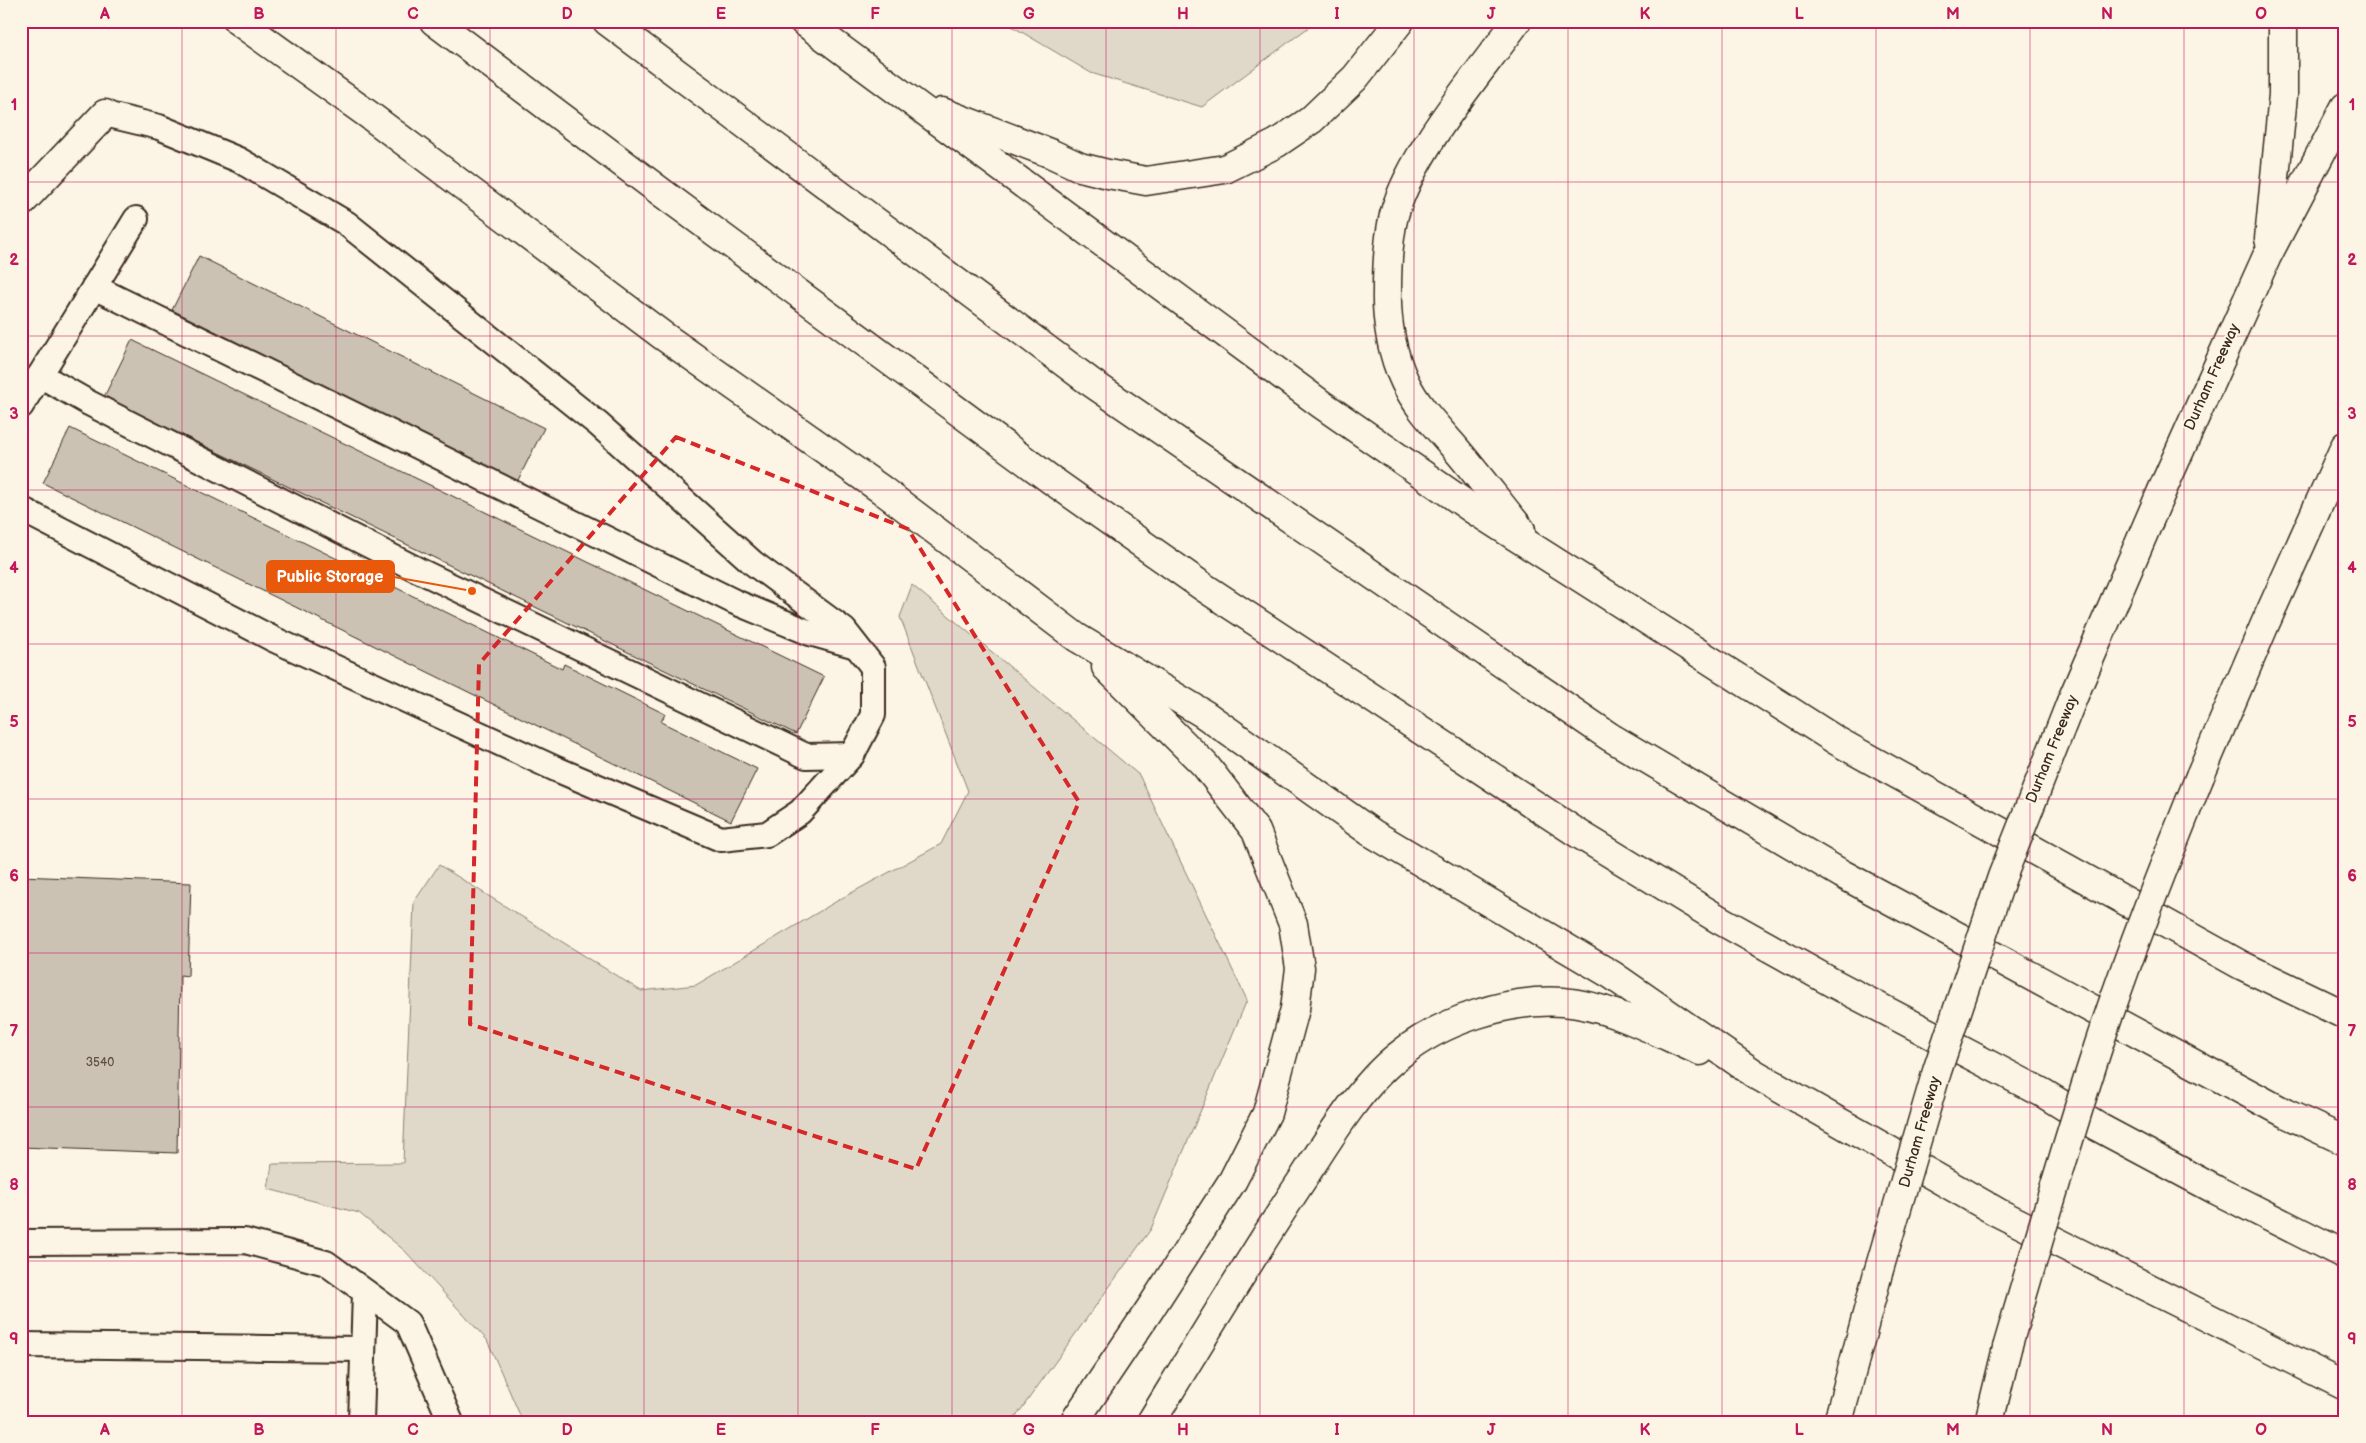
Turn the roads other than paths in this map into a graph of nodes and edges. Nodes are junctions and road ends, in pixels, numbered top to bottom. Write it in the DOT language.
graph roads {
  1 [pos="238,21"];
  2 [pos="434,21"];
  3 [pos="607,21"];
  4 [pos="803,21"];
  5 [pos="1400,21"];
  6 [pos="1517,21"];
  7 [pos="2283,21"];
  8 [pos="909,100"];
  9 [pos="2345,107"];
  10 [pos="105,114"];
  11 [pos="21,203"];
  12 [pos="136,219"];
  13 [pos="2267,256"];
  14 [pos="94,287"];
  15 [pos="40,375"];
  16 [pos="21,406"];
  17 [pos="2344,446"];
  18 [pos="21,509"];
  19 [pos="1539,550"];
  20 [pos="1076,637"];
  21 [pos="856,646"];
  22 [pos="852,755"];
  23 [pos="2345,1015"];
  24 [pos="1754,1074"];
  25 [pos="2345,1141"];
  26 [pos="21,1242"];
  27 [pos="2345,1254"];
  28 [pos="365,1292"];
  29 [pos="21,1345"];
  30 [pos="363,1349"];
  31 [pos="2345,1386"];
  32 [pos="361,1422"];
  33 [pos="451,1422"];
  34 [pos="1074,1422"];
  35 [pos="1151,1422"];
  36 [pos="1838,1422"];
  37 [pos="1989,1422"];
  1 -- 20 [label="main road"];
  2 -- 27 [label="main road"];
  3 -- 25 [label="main road"];
  4 -- 8 [label="main road"];
  5 -- 8 [label="main road"];
  6 -- 19 [label="main road"];
  7 -- 13 [label="main road"];
  8 -- 19 [label="main road"];
  9 -- 13 [label="main road, Durham Freeway"];
  10 -- 11 [label="main road"];
  10 -- 21 [label="lane"];
  12 -- 14 [label="lane"];
  13 -- 36 [label="main road, Durham Freeway, bridge"];
  14 -- 15 [label="lane"];
  14 -- 21 [label="lane"];
  15 -- 16 [label="lane"];
  15 -- 22 [label="lane"];
  17 -- 37 [label="main road, bridge"];
  18 -- 22 [label="lane"];
  19 -- 23 [label="main road"];
  20 -- 24 [label="main road"];
  20 -- 34 [label="main road"];
  21 -- 22 [label="lane"];
  24 -- 31 [label="main road"];
  24 -- 35 [label="main road"];
  26 -- 28 [label="lane"];
  28 -- 30 [label="lane"];
  28 -- 33 [label="lane"];
  29 -- 30 [label="lane"];
  30 -- 32 [label="lane"];
}
